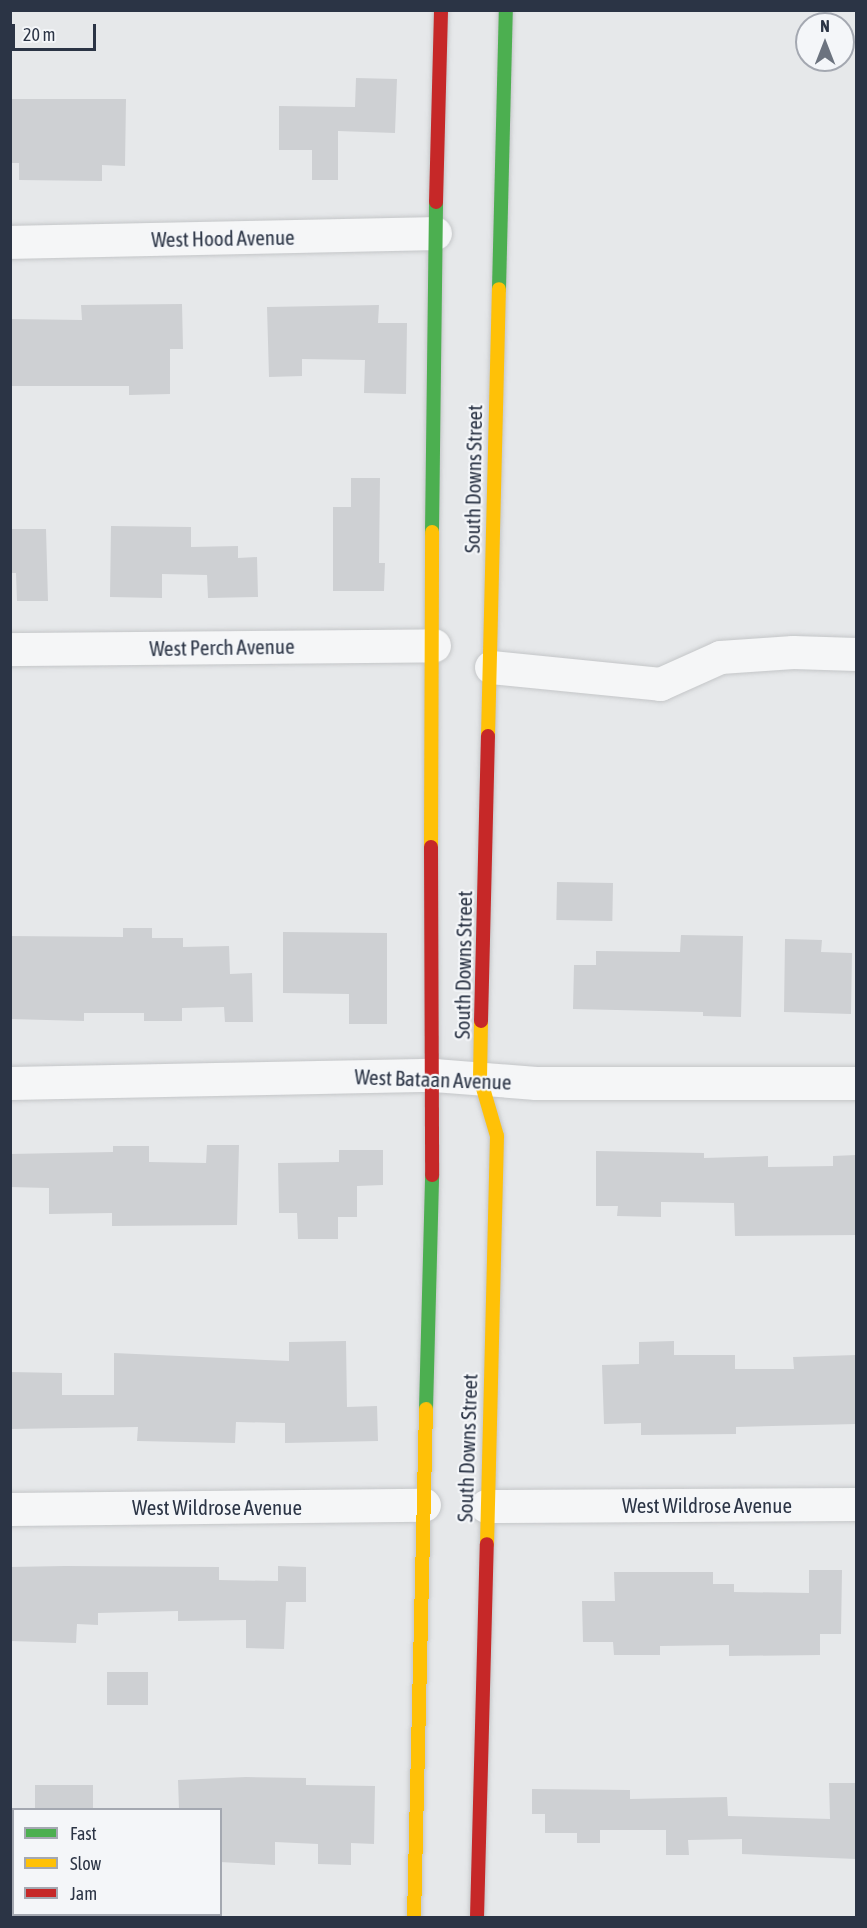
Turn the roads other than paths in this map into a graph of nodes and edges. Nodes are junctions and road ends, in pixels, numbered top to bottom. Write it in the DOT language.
graph roads {
  1 [pos="441,10"];
  2 [pos="506,10"];
  3 [pos="435,233"];
  4 [pos="10,242"];
  5 [pos="434,645"];
  6 [pos="10,650"];
  7 [pos="856,654"];
  8 [pos="490,667"];
  9 [pos="434,1075"];
  10 [pos="480,1078"];
  11 [pos="10,1083"];
  12 [pos="856,1083"];
  13 [pos="856,1504"];
  14 [pos="424,1505"];
  15 [pos="486,1506"];
  16 [pos="10,1509"];
  17 [pos="414,1917"];
  18 [pos="477,1917"];
  1 -- 3 [label="main road, South Downs Street"];
  2 -- 8 [label="main road, South Downs Street"];
  3 -- 4 [label="street, West Hood Avenue"];
  3 -- 5 [label="main road, South Downs Street"];
  5 -- 6 [label="street, West Perch Avenue"];
  5 -- 9 [label="main road, South Downs Street"];
  7 -- 8 [label="street"];
  8 -- 10 [label="main road, South Downs Street"];
  9 -- 10 [label="street, West Bataan Avenue"];
  9 -- 11 [label="street, West Bataan Avenue"];
  9 -- 14 [label="main road, South Downs Street"];
  10 -- 12 [label="street, West Bataan Avenue"];
  10 -- 15 [label="main road, South Downs Street"];
  13 -- 15 [label="street, West Wildrose Avenue"];
  14 -- 16 [label="street, West Wildrose Avenue"];
  14 -- 17 [label="main road, South Downs Street"];
  15 -- 18 [label="main road, South Downs Street"];
}
